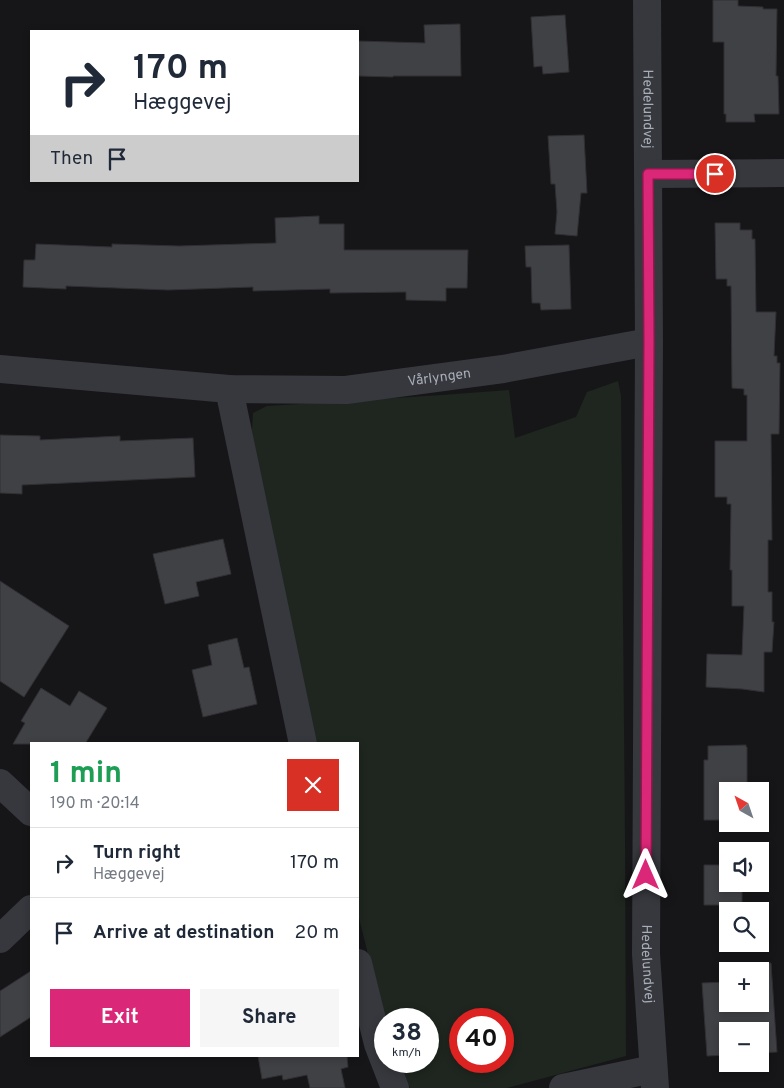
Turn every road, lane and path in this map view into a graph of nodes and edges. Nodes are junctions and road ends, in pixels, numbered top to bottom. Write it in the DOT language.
graph roads {
  1 [pos="647,0"];
  2 [pos="784,173"];
  3 [pos="648,174"];
  4 [pos="649,342"];
  5 [pos="0,369"];
  6 [pos="229,389"];
  7 [pos="304,742"];
  8 [pos="0,783"];
  9 [pos="30,811"];
  10 [pos="30,910"];
  11 [pos="0,939"];
  12 [pos="359,966"];
  13 [pos="654,1078"];
  14 [pos="395,1088"];
  15 [pos="563,1088"];
  1 -- 3 [label="street, Hedelundvej"];
  2 -- 3 [label="street"];
  3 -- 4 [label="street, Hedelundvej"];
  4 -- 6 [label="street, Vårlyngen"];
  4 -- 13 [label="street, Hedelundvej"];
  5 -- 6 [label="street, Vårlyngen"];
  6 -- 7 [label="street"];
  8 -- 9 [label="street"];
  10 -- 11 [label="street"];
  12 -- 14 [label="street"];
  13 -- 15 [label="street"];
}
